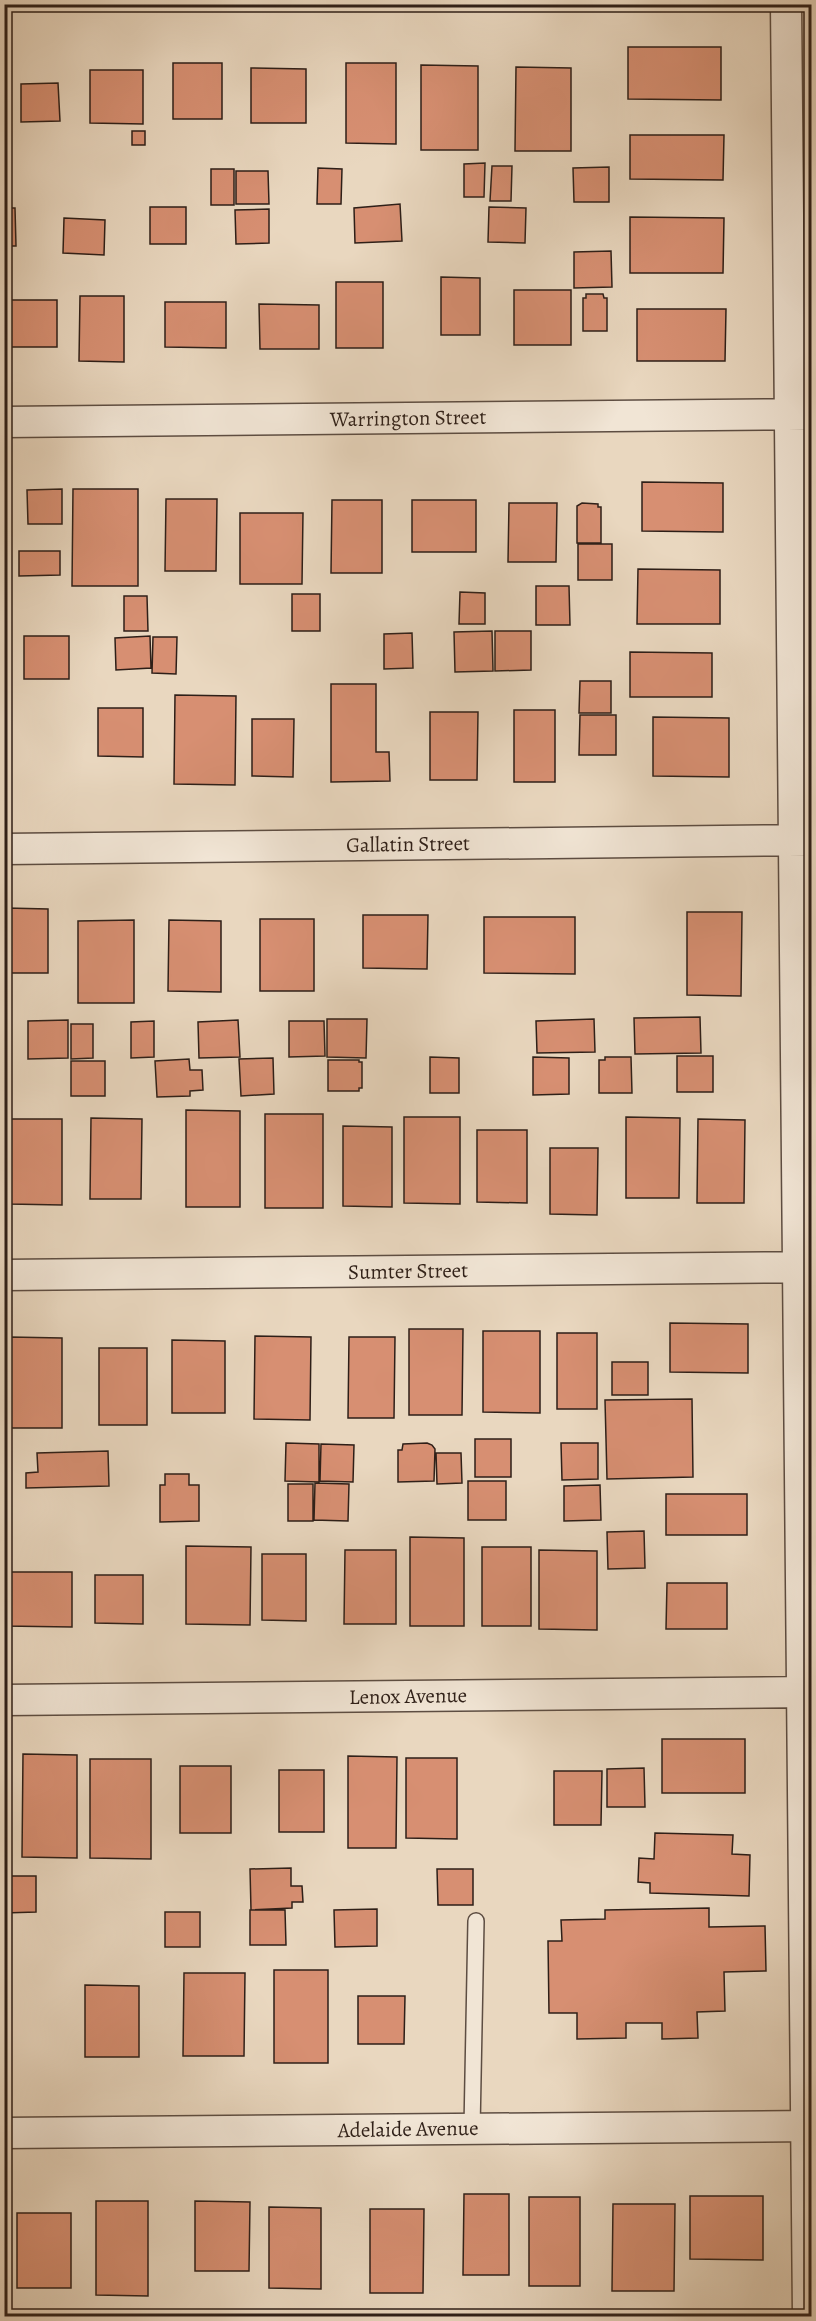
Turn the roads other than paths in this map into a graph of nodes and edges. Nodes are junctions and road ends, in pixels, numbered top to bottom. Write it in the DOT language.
graph roads {
  1 [pos="786,4"];
  2 [pos="801,414"];
  3 [pos="4,422"];
  4 [pos="803,841"];
  5 [pos="4,849"];
  6 [pos="805,1267"];
  7 [pos="4,1275"];
  8 [pos="807,1692"];
  9 [pos="4,1700"];
  10 [pos="476,1921"];
  11 [pos="809,2126"];
  12 [pos="472,2129"];
  13 [pos="4,2133"];
  14 [pos="808,2316"];
  1 -- 2 [label="street"];
  2 -- 3 [label="street, Warrington Street"];
  2 -- 4 [label="street"];
  4 -- 5 [label="street, Gallatin Street"];
  4 -- 6 [label="street"];
  6 -- 7 [label="street, Sumter Street"];
  6 -- 8 [label="street"];
  8 -- 9 [label="street, Lenox Avenue"];
  8 -- 11 [label="street"];
  10 -- 12 [label="lane"];
  11 -- 12 [label="street, Adelaide Avenue"];
  11 -- 14 [label="street"];
  12 -- 13 [label="street, Adelaide Avenue"];
}
